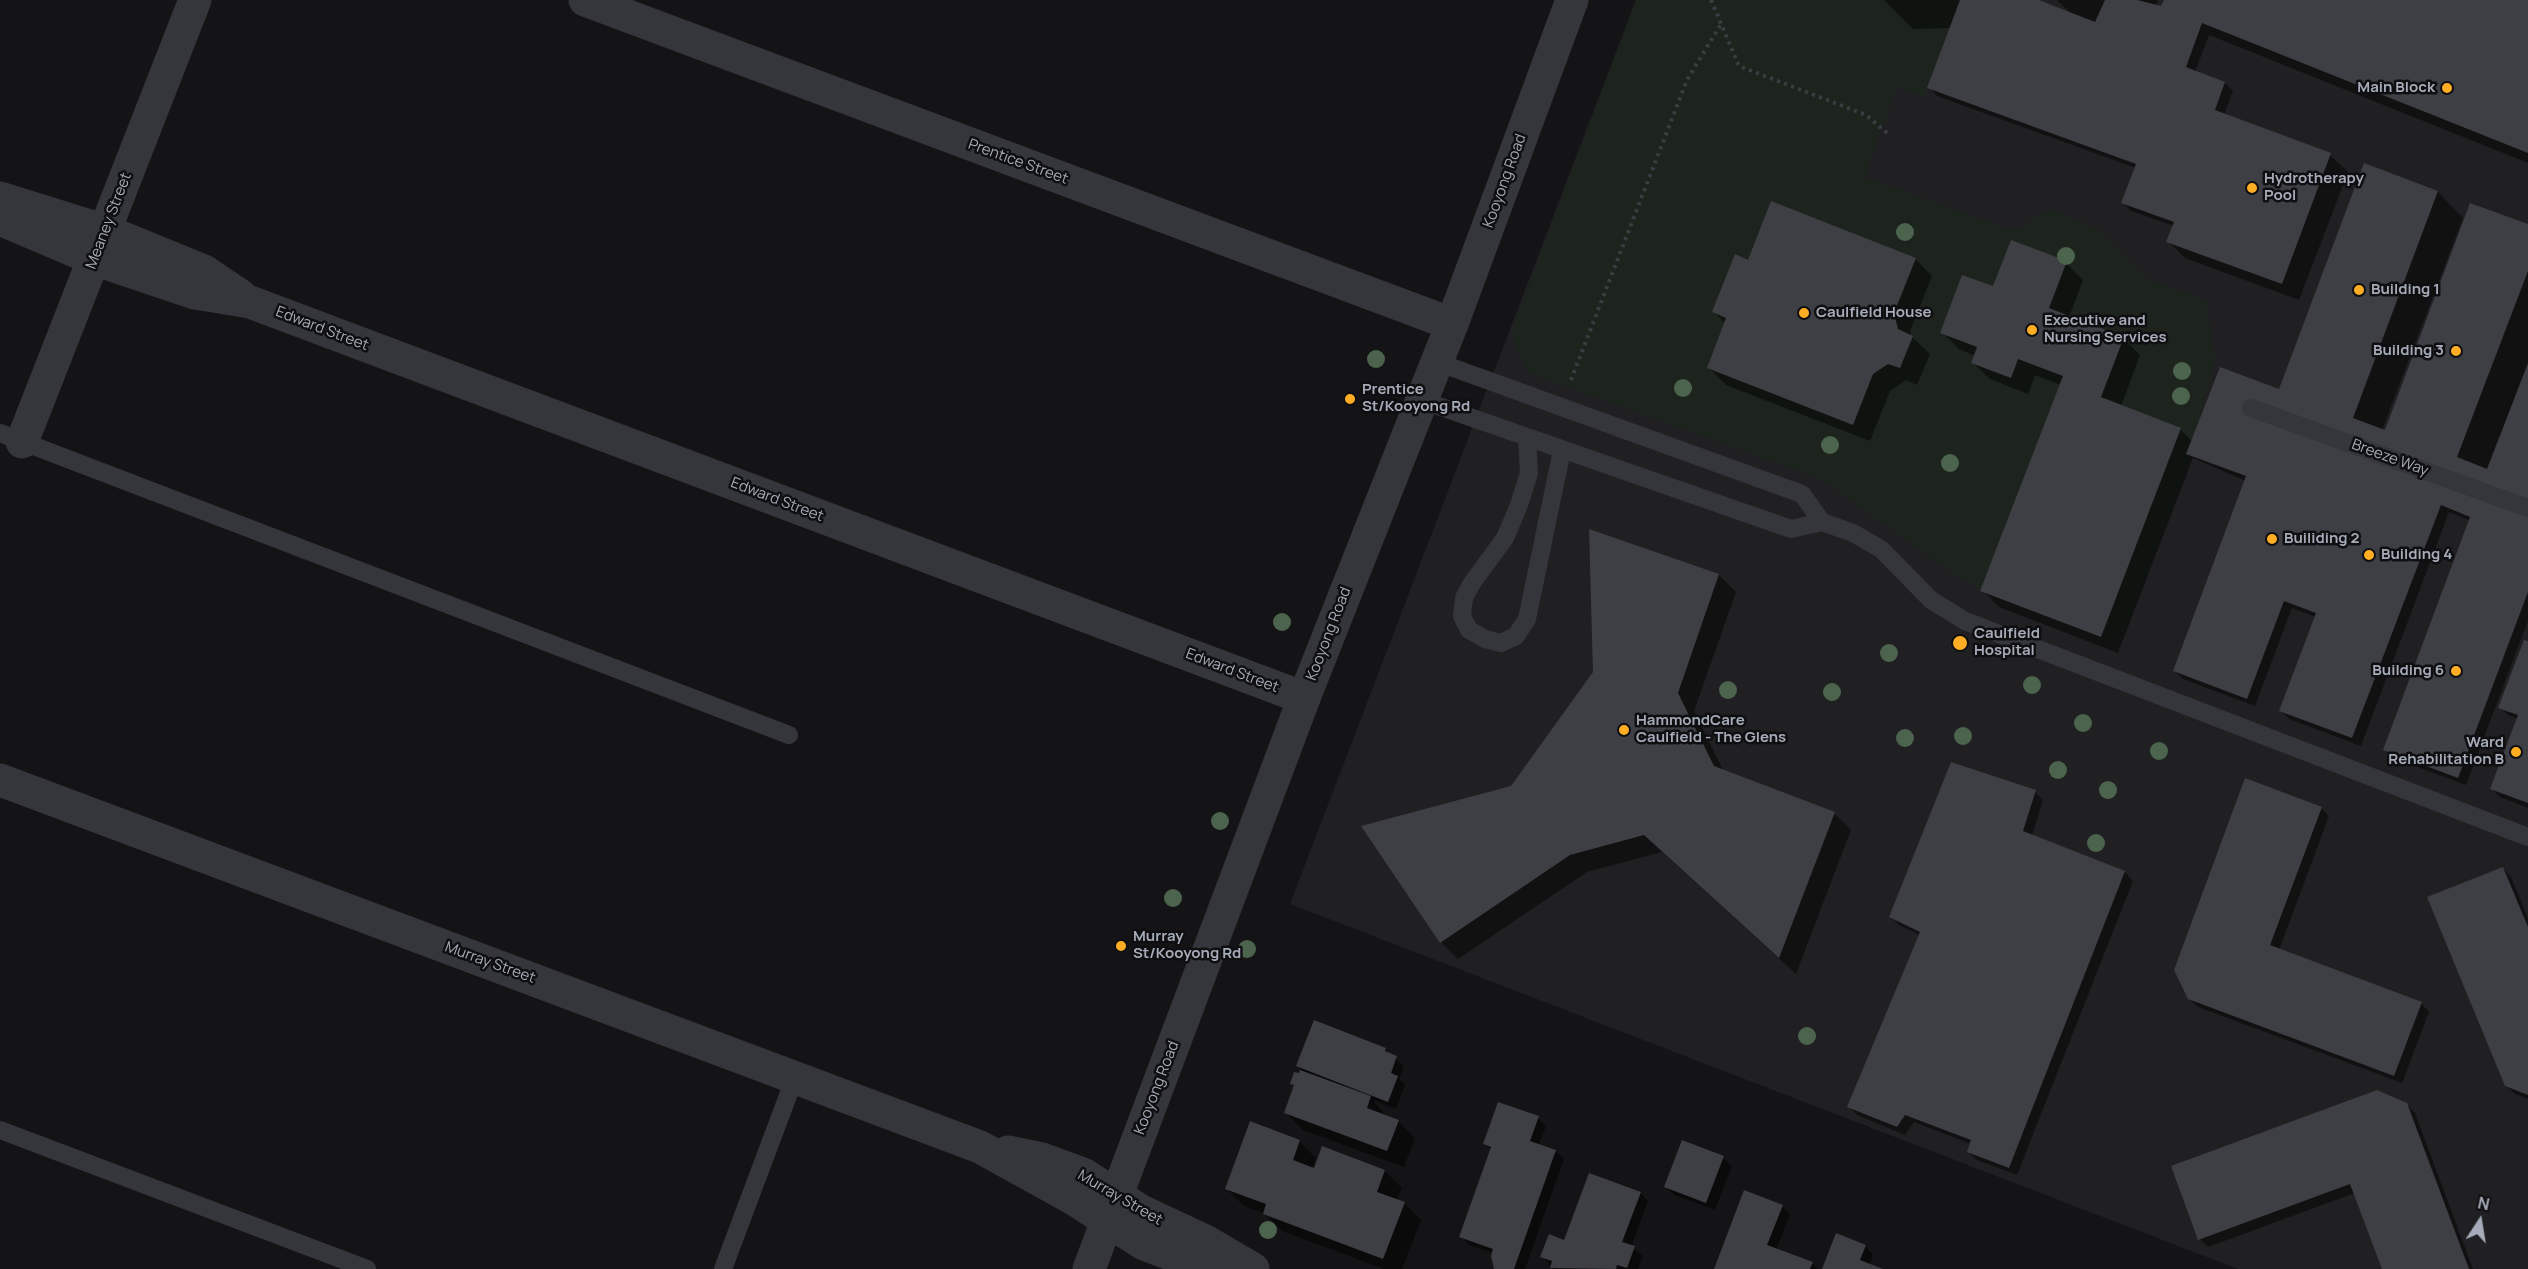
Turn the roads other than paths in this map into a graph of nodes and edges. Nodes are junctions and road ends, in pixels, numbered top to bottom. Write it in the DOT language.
graph roads {
  1 [pos="195,0"];
  2 [pos="585,0"];
  3 [pos="1572,0"];
  4 [pos="0,198"];
  5 [pos="0,219"];
  6 [pos="100,245"];
  7 [pos="1452,324"];
  8 [pos="1437,362"];
  9 [pos="1421,400"];
  10 [pos="2251,408"];
  11 [pos="11,437"];
  12 [pos="1527,438"];
  13 [pos="1562,450"];
  14 [pos="2528,508"];
  15 [pos="1822,522"];
  16 [pos="1304,698"];
  17 [pos="789,735"];
  18 [pos="0,780"];
  19 [pos="2528,837"];
  20 [pos="795,1077"];
  21 [pos="0,1130"];
  22 [pos="1112,1207"];
  23 [pos="367,1269"];
  24 [pos="723,1269"];
  25 [pos="1089,1269"];
  26 [pos="1224,1269"];
  27 [pos="1253,1269"];
  1 -- 6 [label="street, Meaney Street"];
  2 -- 7 [label="street, Prentice Street"];
  3 -- 7 [label="street, Kooyong Road"];
  4 -- 6 [label="street, Edward Street"];
  5 -- 6 [label="street, Edward Street"];
  6 -- 11 [label="street, Meaney Street"];
  6 -- 16 [label="street, Edward Street"];
  7 -- 8 [label="street, Kooyong Road"];
  8 -- 9 [label="street, Kooyong Road"];
  8 -- 15 [label="lane"];
  9 -- 12 [label="lane"];
  9 -- 16 [label="street, Kooyong Road"];
  10 -- 14 [label="lane, Breeze Way"];
  11 -- 17 [label="lane"];
  12 -- 13 [label="lane"];
  12 -- 13 [label="lane"];
  13 -- 15 [label="lane"];
  15 -- 19 [label="lane"];
  16 -- 22 [label="street, Kooyong Road"];
  18 -- 20 [label="street, Murray Street"];
  20 -- 22 [label="street, Murray Street"];
  20 -- 24 [label="lane"];
  21 -- 23 [label="lane"];
  22 -- 25 [label="street, Kooyong Road"];
  22 -- 26 [label="street, Murray Street"];
  22 -- 27 [label="street, Murray Street"];
}
